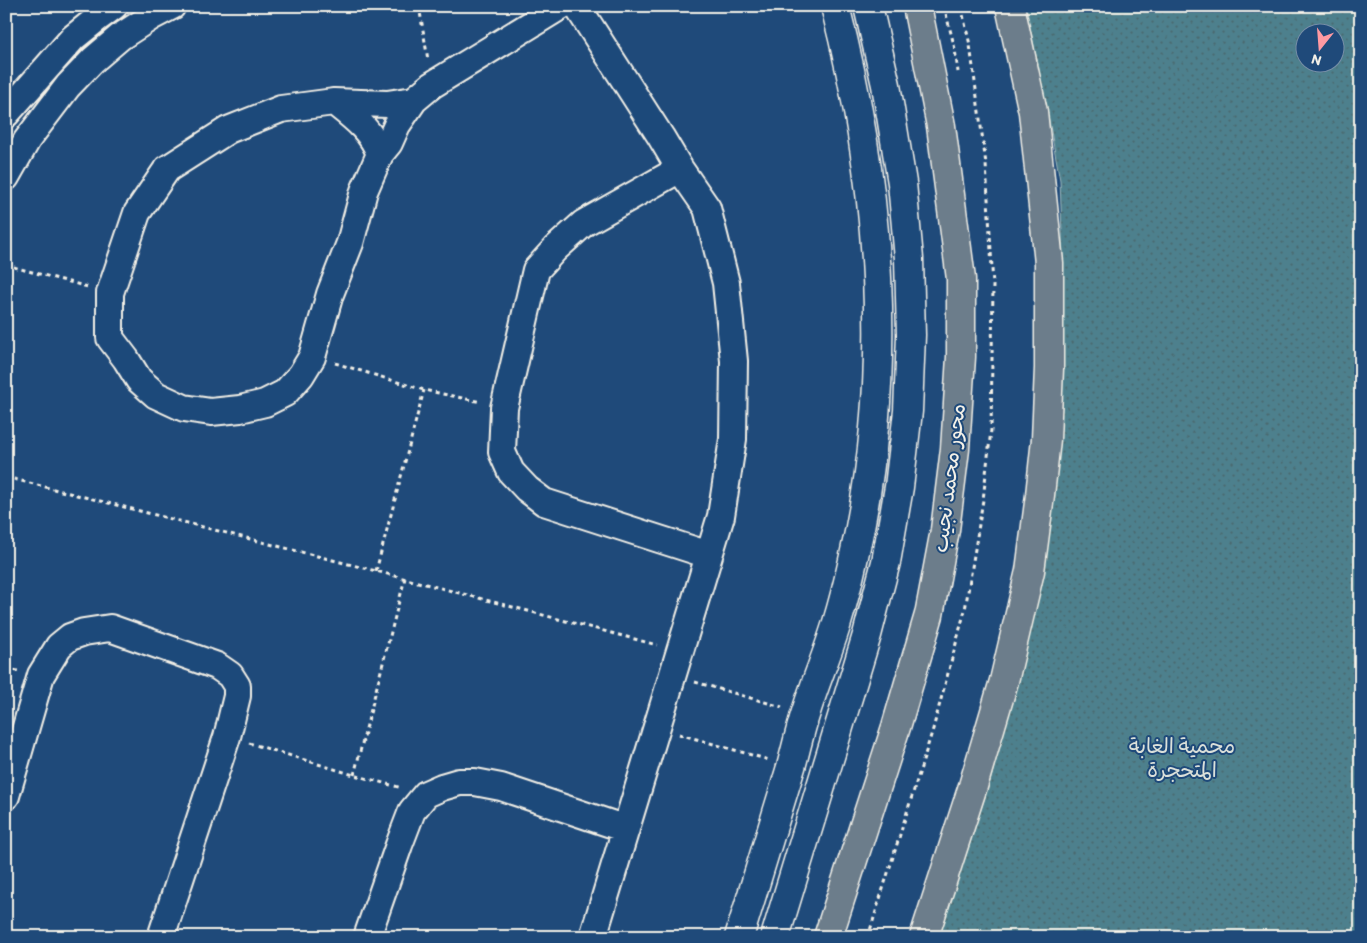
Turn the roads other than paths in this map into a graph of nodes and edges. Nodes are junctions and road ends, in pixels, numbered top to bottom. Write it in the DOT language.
graph roads {
  1 [pos="114,6"];
  2 [pos="172,6"];
  3 [pos="561,6"];
  4 [pos="577,6"];
  5 [pos="835,6"];
  6 [pos="868,6"];
  7 [pos="917,6"];
  8 [pos="1010,6"];
  9 [pos="423,93"];
  10 [pos="334,102"];
  11 [pos="6,114"];
  12 [pos="380,154"];
  13 [pos="680,169"];
  14 [pos="6,177"];
  15 [pos="709,555"];
  16 [pos="6,796"];
  17 [pos="626,829"];
  18 [pos="161,937"];
  19 [pos="367,937"];
  20 [pos="593,937"];
  21 [pos="739,937"];
  22 [pos="775,937"];
  23 [pos="828,937"];
  24 [pos="924,937"];
  1 -- 11 [label="street"];
  2 -- 14 [label="street"];
  3 -- 9 [label="street"];
  4 -- 13 [label="street"];
  5 -- 21 [label="street"];
  6 -- 22 [label="street"];
  7 -- 23 [label="main road, محور محمد نجيب"];
  8 -- 24 [label="main road"];
  9 -- 10 [label="street"];
  9 -- 12 [label="street"];
  10 -- 12 [label="street"];
  10 -- 12 [label="street"];
  13 -- 15 [label="street"];
  13 -- 15 [label="street"];
  15 -- 17 [label="street"];
  16 -- 18 [label="street"];
  17 -- 19 [label="street"];
  17 -- 20 [label="street"];
}
